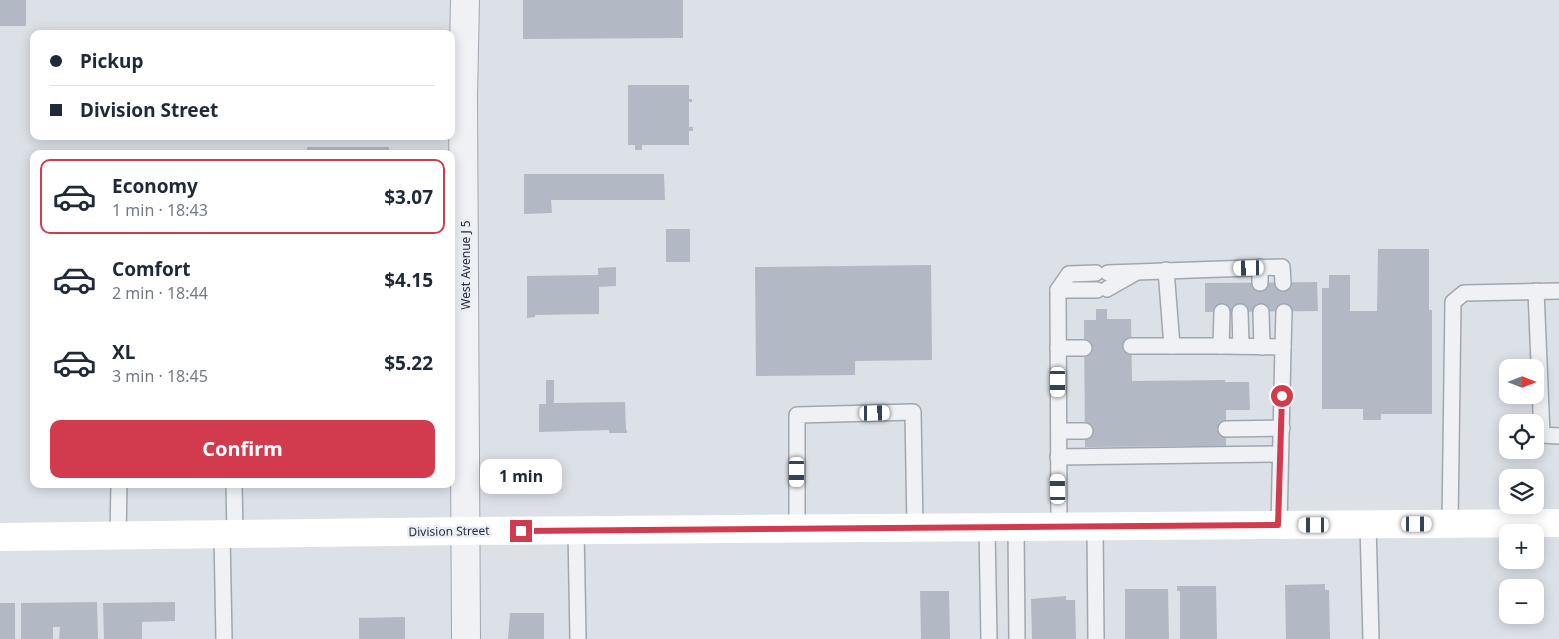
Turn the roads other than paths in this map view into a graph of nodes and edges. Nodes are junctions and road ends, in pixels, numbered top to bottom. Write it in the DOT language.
graph roads {
  1 [pos="465,0"];
  2 [pos="457,96"];
  3 [pos="1260,267"];
  4 [pos="1239,268"];
  5 [pos="1166,270"];
  6 [pos="1137,272"];
  7 [pos="1283,282"];
  8 [pos="1239,283"];
  9 [pos="1260,283"];
  10 [pos="1058,290"];
  11 [pos="1559,291"];
  12 [pos="1536,292"];
  13 [pos="458,303"];
  14 [pos="1222,312"];
  15 [pos="1240,312"];
  16 [pos="1261,312"];
  17 [pos="1284,312"];
  18 [pos="1132,346"];
  19 [pos="1172,346"];
  20 [pos="1221,346"];
  21 [pos="1241,346"];
  22 [pos="1262,347"];
  23 [pos="1283,347"];
  24 [pos="1058,348"];
  25 [pos="1084,348"];
  26 [pos="1282,428"];
  27 [pos="1226,429"];
  28 [pos="458,431"];
  29 [pos="1059,431"];
  30 [pos="1085,431"];
  31 [pos="1559,436"];
  32 [pos="1280,454"];
  33 [pos="1058,457"];
  34 [pos="119,488"];
  35 [pos="234,488"];
  36 [pos="1559,522"];
  37 [pos="1368,524"];
  38 [pos="1450,524"];
  39 [pos="1278,525"];
  40 [pos="1095,526"];
  41 [pos="1016,527"];
  42 [pos="1059,527"];
  43 [pos="915,528"];
  44 [pos="987,528"];
  45 [pos="797,529"];
  46 [pos="576,530"];
  47 [pos="466,531"];
  48 [pos="228,534"];
  49 [pos="118,536"];
  50 [pos="0,537"];
  51 [pos="224,639"];
  52 [pos="466,639"];
  53 [pos="578,639"];
  54 [pos="989,639"];
  55 [pos="1017,639"];
  56 [pos="1096,639"];
  57 [pos="1371,639"];
  1 -- 2 [label="street, West Avenue J 5"];
  2 -- 13 [label="street, West Avenue J 5"];
  3 -- 4 [label="lane"];
  3 -- 7 [label="lane"];
  3 -- 9 [label="lane"];
  4 -- 5 [label="lane"];
  4 -- 8 [label="lane"];
  5 -- 6 [label="lane"];
  5 -- 19 [label="lane"];
  6 -- 10 [label="lane"];
  6 -- 10 [label="lane"];
  10 -- 24 [label="lane"];
  11 -- 12 [label="lane"];
  12 -- 31 [label="lane"];
  12 -- 38 [label="lane"];
  13 -- 28 [label="street, West Avenue J 5"];
  14 -- 20 [label="lane"];
  15 -- 21 [label="lane"];
  16 -- 22 [label="lane"];
  17 -- 23 [label="lane"];
  18 -- 19 [label="lane"];
  19 -- 20 [label="lane"];
  20 -- 21 [label="lane"];
  21 -- 22 [label="lane"];
  22 -- 23 [label="lane"];
  23 -- 26 [label="lane"];
  24 -- 25 [label="lane"];
  24 -- 29 [label="lane"];
  26 -- 27 [label="lane"];
  26 -- 32 [label="lane"];
  28 -- 47 [label="street, West Avenue J 5"];
  29 -- 30 [label="lane"];
  29 -- 33 [label="lane"];
  32 -- 33 [label="lane"];
  32 -- 39 [label="lane"];
  33 -- 42 [label="lane"];
  34 -- 49 [label="lane"];
  35 -- 48 [label="lane"];
  36 -- 38 [label="main road, Division Street"];
  37 -- 38 [label="main road, Division Street"];
  37 -- 39 [label="main road, Division Street"];
  37 -- 57 [label="lane"];
  39 -- 40 [label="main road, Division Street"];
  40 -- 42 [label="main road, Division Street"];
  40 -- 56 [label="lane"];
  41 -- 42 [label="main road, Division Street"];
  41 -- 44 [label="main road, Division Street"];
  41 -- 55 [label="lane"];
  43 -- 44 [label="main road, Division Street"];
  43 -- 45 [label="main road, Division Street"];
  43 -- 45 [label="lane"];
  44 -- 54 [label="lane"];
  45 -- 46 [label="main road, Division Street"];
  46 -- 47 [label="main road, Division Street"];
  46 -- 53 [label="lane"];
  47 -- 48 [label="main road, Division Street"];
  47 -- 52 [label="street, West Avenue J 5"];
  48 -- 49 [label="main road, Division Street"];
  48 -- 51 [label="lane"];
  49 -- 50 [label="main road, Division Street"];
}
